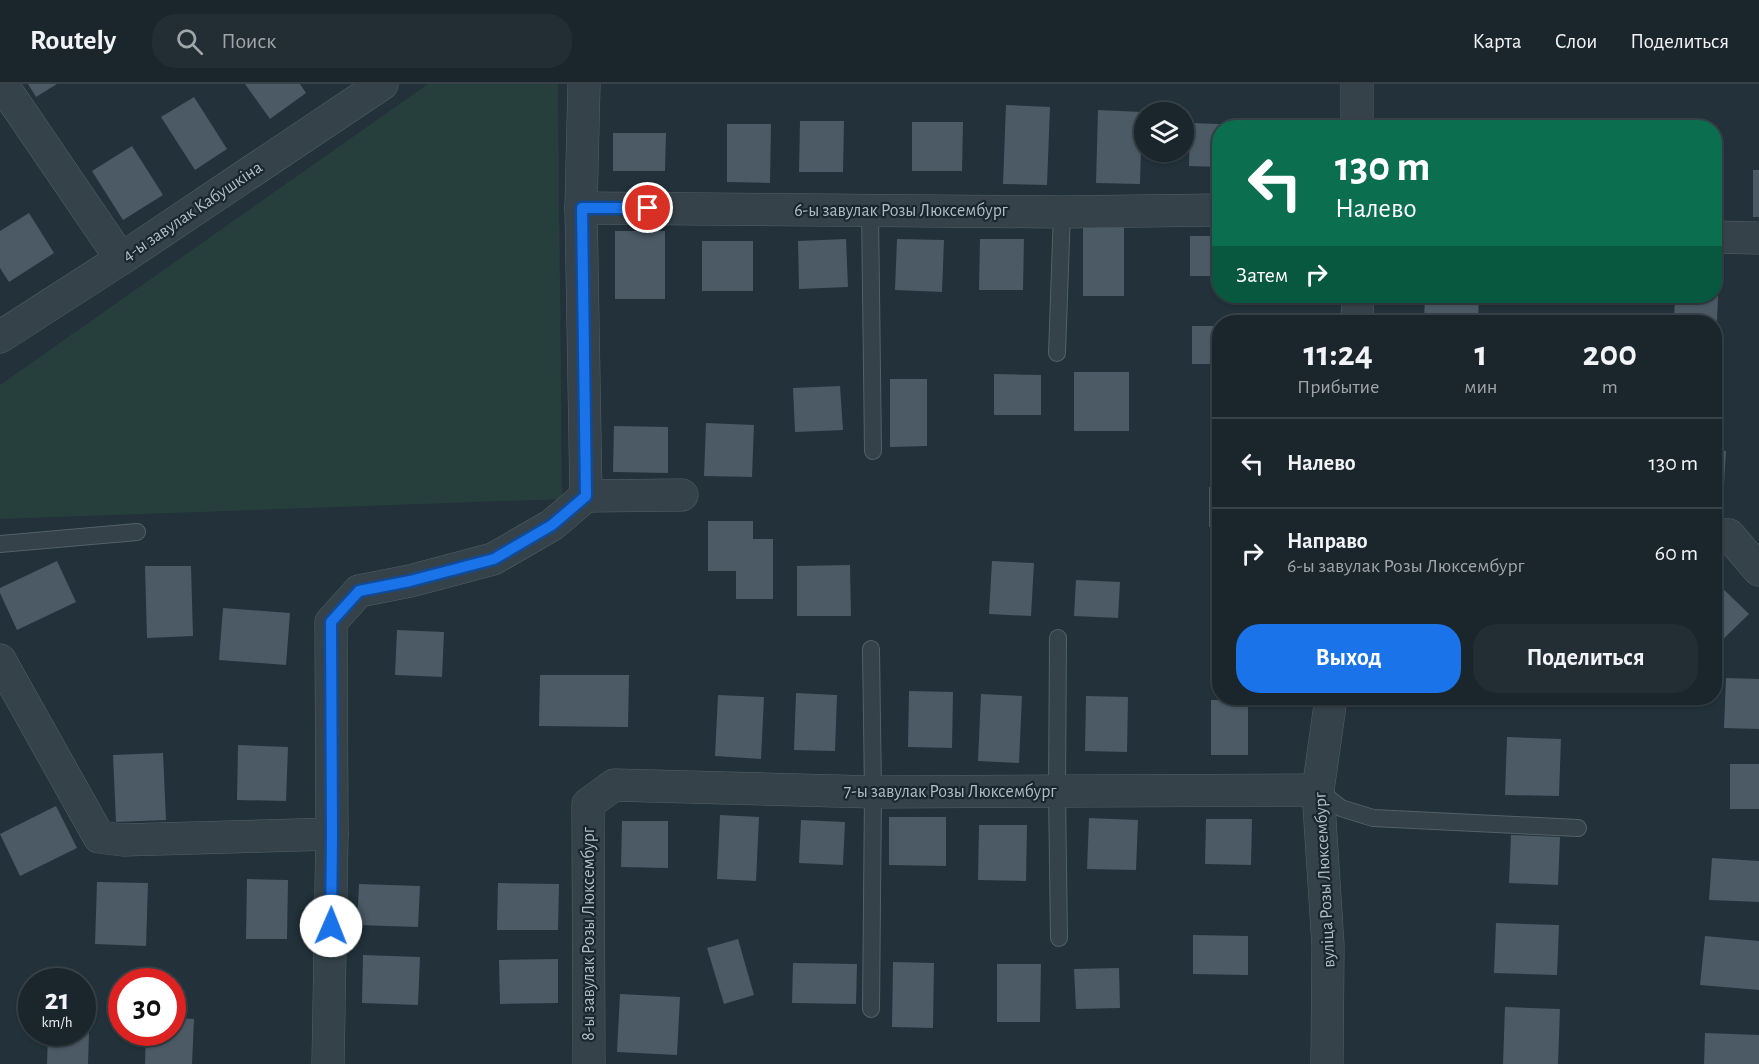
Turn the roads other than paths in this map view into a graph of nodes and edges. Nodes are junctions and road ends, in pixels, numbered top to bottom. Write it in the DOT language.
graph roads {
  1 [pos="2,84"];
  2 [pos="382,84"];
  3 [pos="584,84"];
  4 [pos="1357,84"];
  5 [pos="1357,120"];
  6 [pos="582,208"];
  7 [pos="870,210"];
  8 [pos="1212,210"];
  9 [pos="1062,212"];
  10 [pos="1722,237"];
  11 [pos="1759,238"];
  12 [pos="121,259"];
  13 [pos="0,337"];
  14 [pos="1057,353"];
  15 [pos="873,451"];
  16 [pos="682,495"];
  17 [pos="586,496"];
  18 [pos="137,532"];
  19 [pos="1722,535"];
  20 [pos="0,544"];
  21 [pos="1759,570"];
  22 [pos="1058,638"];
  23 [pos="872,649"];
  24 [pos="0,660"];
  25 [pos="1330,705"];
  26 [pos="1318,789"];
  27 [pos="873,792"];
  28 [pos="1057,792"];
  29 [pos="588,804"];
  30 [pos="1578,828"];
  31 [pos="332,834"];
  32 [pos="1059,938"];
  33 [pos="871,1009"];
  34 [pos="328,1064"];
  35 [pos="589,1064"];
  36 [pos="1327,1064"];
  1 -- 12 [label="street"];
  2 -- 12 [label="street, 4-ы завулак Кабушкіна"];
  3 -- 6 [label="street"];
  4 -- 5 [label="street"];
  6 -- 7 [label="street, 6-ы завулак Розы Люксембург"];
  6 -- 17 [label="street"];
  7 -- 9 [label="street, 6-ы завулак Розы Люксембург"];
  7 -- 15 [label="lane"];
  8 -- 9 [label="street, 6-ы завулак Розы Люксембург"];
  9 -- 14 [label="lane"];
  10 -- 11 [label="street"];
  12 -- 13 [label="street, 4-ы завулак Кабушкіна"];
  16 -- 17 [label="street"];
  17 -- 31 [label="street"];
  18 -- 20 [label="lane"];
  19 -- 21 [label="street"];
  22 -- 28 [label="lane"];
  23 -- 27 [label="lane"];
  24 -- 31 [label="street"];
  25 -- 26 [label="street, вуліца Розы Люксембург"];
  26 -- 28 [label="street, 7-ы завулак Розы Люксембург"];
  26 -- 30 [label="lane"];
  26 -- 36 [label="street, вуліца Розы Люксембург"];
  27 -- 28 [label="street, 7-ы завулак Розы Люксембург"];
  27 -- 29 [label="street, 7-ы завулак Розы Люксембург"];
  27 -- 33 [label="lane"];
  28 -- 32 [label="lane"];
  29 -- 35 [label="street, 8-ы завулак Розы Люксембург"];
  31 -- 34 [label="street"];
}
